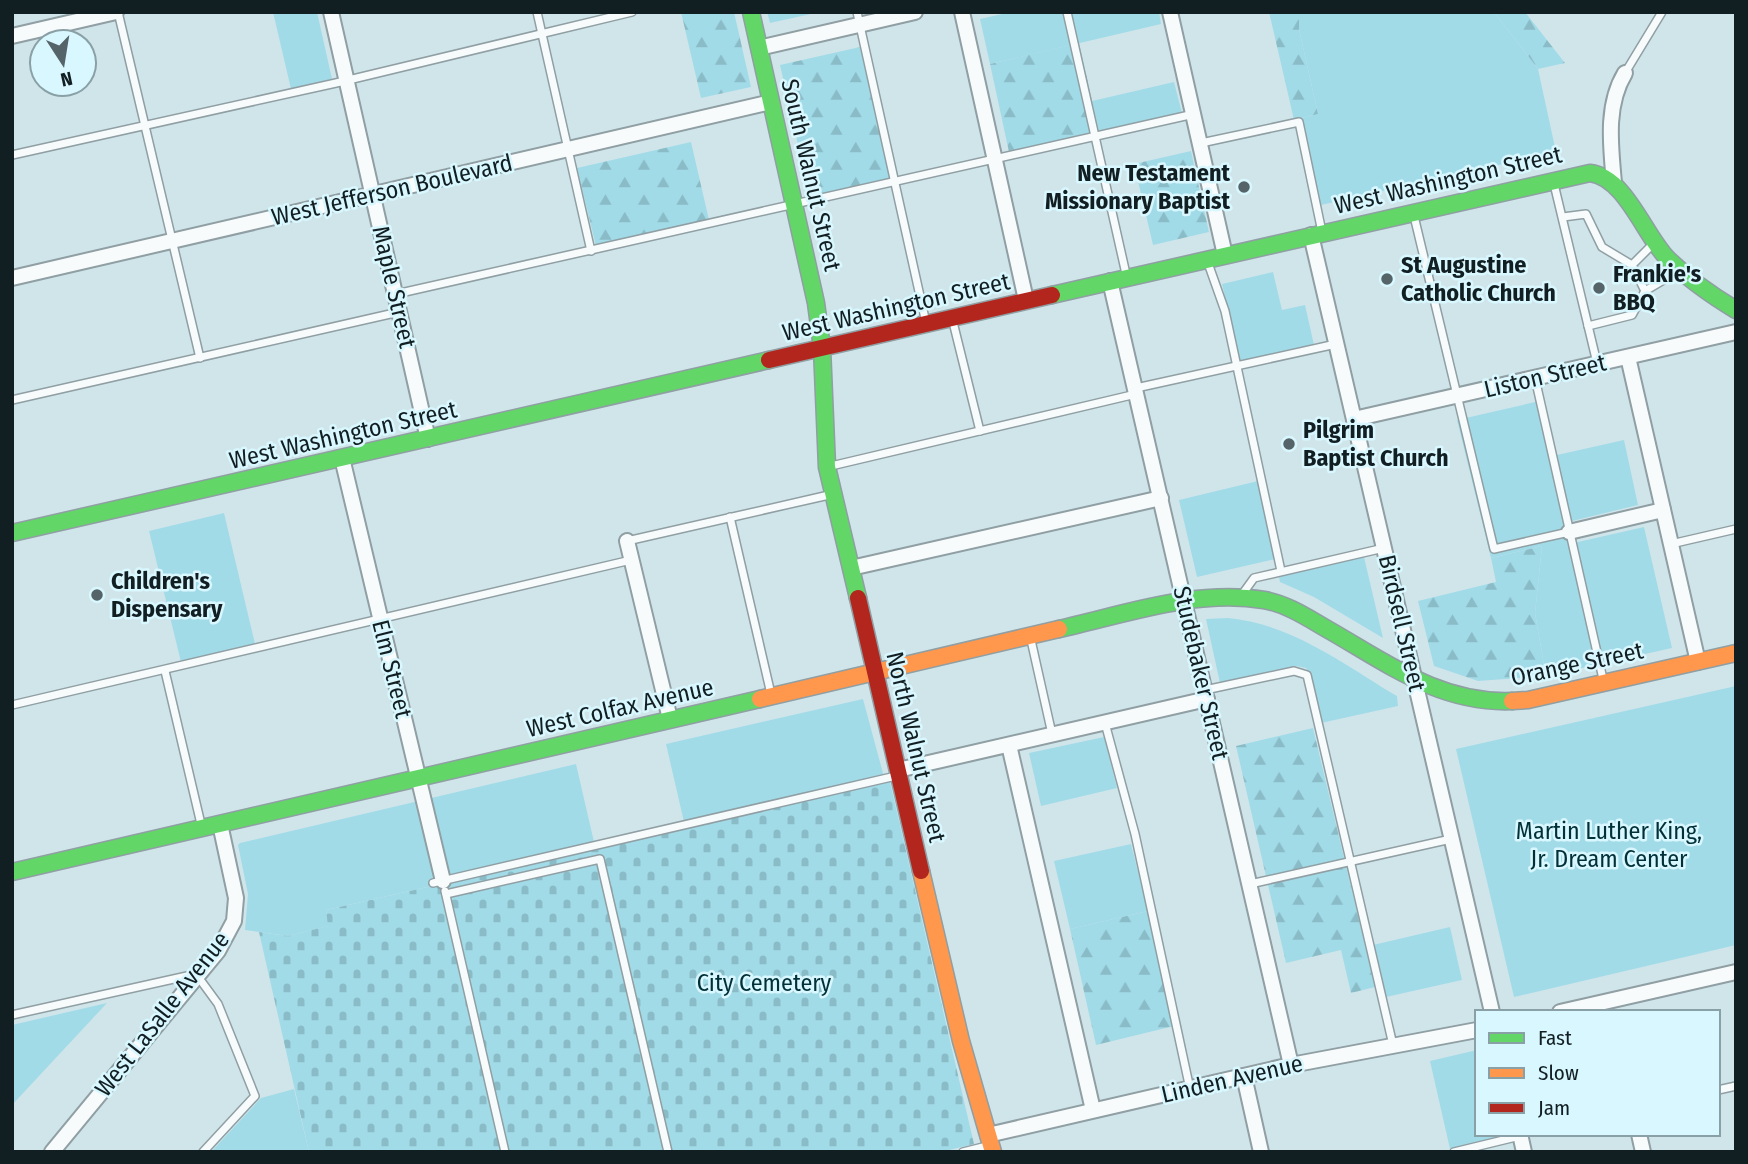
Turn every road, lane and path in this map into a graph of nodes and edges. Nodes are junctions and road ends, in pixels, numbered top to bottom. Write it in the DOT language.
graph roads {
  1 [pos="117,12"];
  2 [pos="331,12"];
  3 [pos="537,12"];
  4 [pos="632,12"];
  5 [pos="751,12"];
  6 [pos="915,12"];
  7 [pos="962,12"];
  8 [pos="1067,12"];
  9 [pos="1170,12"];
  10 [pos="1662,12"];
  11 [pos="858,19"];
  12 [pos="542,34"];
  13 [pos="12,36"];
  14 [pos="759,48"];
  15 [pos="1626,73"];
  16 [pos="347,81"];
  17 [pos="771,102"];
  18 [pos="1194,114"];
  19 [pos="147,125"];
  20 [pos="1095,137"];
  21 [pos="1201,143"];
  22 [pos="568,149"];
  23 [pos="12,155"];
  24 [pos="995,160"];
  25 [pos="1553,179"];
  26 [pos="895,182"];
  27 [pos="1614,183"];
  28 [pos="372,194"];
  29 [pos="794,204"];
  30 [pos="1413,211"];
  31 [pos="1563,217"];
  32 [pos="1317,234"];
  33 [pos="173,240"];
  34 [pos="1654,243"];
  35 [pos="592,251"];
  36 [pos="1225,255"];
  37 [pos="1207,259"];
  38 [pos="1632,265"];
  39 [pos="1681,270"];
  40 [pos="12,278"];
  41 [pos="1119,279"];
  42 [pos="1645,291"];
  43 [pos="396,294"];
  44 [pos="1026,300"];
  45 [pos="1736,310"];
  46 [pos="400,312"];
  47 [pos="952,318"];
  48 [pos="926,324"];
  49 [pos="1588,326"];
  50 [pos="1736,332"];
  51 [pos="1336,344"];
  52 [pos="822,348"];
  53 [pos="1628,357"];
  54 [pos="200,358"];
  55 [pos="1597,364"];
  56 [pos="1238,367"];
  57 [pos="1535,378"];
  58 [pos="1136,391"];
  59 [pos="1456,396"];
  60 [pos="12,400"];
  61 [pos="1354,419"];
  62 [pos="980,430"];
  63 [pos="428,439"];
  64 [pos="342,458"];
  65 [pos="827,467"];
  66 [pos="833,494"];
  67 [pos="1161,498"];
  68 [pos="1663,510"];
  69 [pos="730,517"];
  70 [pos="1736,529"];
  71 [pos="1569,532"];
  72 [pos="12,533"];
  73 [pos="627,541"];
  74 [pos="1671,544"];
  75 [pos="1384,548"];
  76 [pos="631,560"];
  77 [pos="851,568"];
  78 [pos="1281,570"];
  79 [pos="1240,597"];
  80 [pos="1184,600"];
  81 [pos="380,619"];
  82 [pos="1030,636"];
  83 [pos="1736,653"];
  84 [pos="1698,662"];
  85 [pos="164,671"];
  86 [pos="875,671"];
  87 [pos="1416,680"];
  88 [pos="1604,683"];
  89 [pos="772,695"];
  90 [pos="1206,695"];
  91 [pos="12,705"];
  92 [pos="670,719"];
  93 [pos="1105,723"];
  94 [pos="1052,736"];
  95 [pos="1009,745"];
  96 [pos="899,773"];
  97 [pos="419,778"];
  98 [pos="220,824"];
  99 [pos="202,828"];
  100 [pos="1452,839"];
  101 [pos="1349,863"];
  102 [pos="12,872"];
  103 [pos="1250,884"];
  104 [pos="440,886"];
  105 [pos="1736,972"];
  106 [pos="196,974"];
  107 [pos="1608,1006"];
  108 [pos="1492,1010"];
  109 [pos="1576,1010"];
  110 [pos="12,1015"];
  111 [pos="1475,1030"];
  112 [pos="1393,1045"];
  113 [pos="1291,1065"];
  114 [pos="1244,1076"];
  115 [pos="1190,1088"];
  116 [pos="1093,1110"];
  117 [pos="1516,1136"];
  118 [pos="991,1144"];
  119 [pos="52,1152"];
  120 [pos="203,1152"];
  121 [pos="505,1152"];
  122 [pos="668,1152"];
  123 [pos="963,1152"];
  124 [pos="1261,1152"];
  125 [pos="1454,1152"];
  1 -- 13 [label="street"];
  1 -- 19 [label="lane"];
  2 -- 16 [label="street, Maple Street"];
  3 -- 12 [label="lane"];
  4 -- 12 [label="lane"];
  5 -- 14 [label="street, South Walnut Street"];
  6 -- 11 [label="street"];
  7 -- 24 [label="street"];
  8 -- 20 [label="lane"];
  9 -- 18 [label="street"];
  10 -- 15 [label="lane"];
  11 -- 14 [label="street"];
  11 -- 26 [label="lane"];
  12 -- 16 [label="lane"];
  12 -- 22 [label="lane"];
  14 -- 17 [label="street, South Walnut Street"];
  15 -- 27 [label="street"];
  16 -- 19 [label="lane"];
  16 -- 28 [label="street, Maple Street"];
  17 -- 22 [label="street, West Jefferson Boulevard"];
  17 -- 29 [label="street, South Walnut Street"];
  18 -- 20 [label="lane"];
  18 -- 21 [label="street"];
  19 -- 23 [label="lane"];
  19 -- 33 [label="lane"];
  20 -- 24 [label="lane"];
  20 -- 41 [label="lane"];
  21 -- 32 [label="lane"];
  21 -- 36 [label="street"];
  22 -- 28 [label="street, West Jefferson Boulevard"];
  22 -- 35 [label="lane"];
  24 -- 26 [label="lane"];
  24 -- 44 [label="street"];
  25 -- 27 [label="street, West Washington Street"];
  25 -- 30 [label="street, West Washington Street"];
  25 -- 31 [label="lane"];
  26 -- 29 [label="lane"];
  26 -- 48 [label="lane"];
  27 -- 34 [label="street"];
  28 -- 33 [label="street, West Jefferson Boulevard"];
  28 -- 43 [label="street, Maple Street"];
  29 -- 35 [label="lane"];
  29 -- 52 [label="street, South Walnut Street"];
  30 -- 32 [label="street, West Washington Street"];
  30 -- 59 [label="lane"];
  31 -- 38 [label="lane"];
  31 -- 49 [label="lane"];
  32 -- 36 [label="street, West Washington Street"];
  32 -- 51 [label="street, Birdsell Street"];
  33 -- 40 [label="street, West Jefferson Boulevard"];
  33 -- 54 [label="lane"];
  34 -- 38 [label="lane"];
  34 -- 39 [label="street"];
  35 -- 43 [label="lane"];
  36 -- 37 [label="street, West Washington Street"];
  37 -- 41 [label="street, West Washington Street"];
  37 -- 56 [label="lane"];
  38 -- 42 [label="lane"];
  39 -- 42 [label="lane"];
  39 -- 45 [label="street"];
  41 -- 44 [label="street, West Washington Street"];
  41 -- 58 [label="street, Studebaker Street"];
  42 -- 49 [label="lane"];
  43 -- 46 [label="street, Maple Street"];
  44 -- 47 [label="street, West Washington Street"];
  46 -- 54 [label="lane"];
  46 -- 63 [label="street, Maple Street"];
  47 -- 48 [label="street, West Washington Street"];
  47 -- 62 [label="lane"];
  48 -- 52 [label="street, West Washington Street"];
  49 -- 55 [label="lane"];
  50 -- 53 [label="street, Liston Street"];
  51 -- 56 [label="lane"];
  51 -- 61 [label="street, Birdsell Street"];
  52 -- 63 [label="street, West Washington Street"];
  52 -- 65 [label="street, North Walnut Street"];
  53 -- 55 [label="street, Liston Street"];
  53 -- 68 [label="street"];
  54 -- 60 [label="lane"];
  55 -- 57 [label="street, Liston Street"];
  56 -- 58 [label="lane"];
  56 -- 78 [label="lane"];
  57 -- 59 [label="street, Liston Street"];
  57 -- 71 [label="lane"];
  58 -- 62 [label="lane"];
  58 -- 67 [label="street, Studebaker Street"];
  59 -- 61 [label="street, Liston Street"];
  59 -- 71 [label="lane"];
  61 -- 75 [label="street, Birdsell Street"];
  62 -- 65 [label="lane"];
  63 -- 64 [label="street, West Washington Street"];
  64 -- 72 [label="street, West Washington Street"];
  64 -- 81 [label="street, Elm Street"];
  65 -- 66 [label="street, North Walnut Street"];
  66 -- 69 [label="lane"];
  66 -- 77 [label="street, North Walnut Street"];
  67 -- 77 [label="street"];
  67 -- 80 [label="street, Studebaker Street"];
  68 -- 71 [label="street"];
  68 -- 74 [label="street"];
  69 -- 73 [label="lane"];
  69 -- 89 [label="lane"];
  70 -- 74 [label="lane"];
  71 -- 88 [label="lane"];
  73 -- 76 [label="street"];
  74 -- 84 [label="street"];
  75 -- 78 [label="lane"];
  75 -- 87 [label="street, Birdsell Street"];
  76 -- 81 [label="lane"];
  76 -- 92 [label="street"];
  77 -- 86 [label="street, North Walnut Street"];
  78 -- 79 [label="lane"];
  79 -- 80 [label="street, West Colfax Avenue"];
  79 -- 87 [label="street, Orange Street"];
  80 -- 82 [label="street, West Colfax Avenue"];
  80 -- 90 [label="street, Studebaker Street"];
  81 -- 85 [label="lane"];
  81 -- 97 [label="street, Elm Street"];
  82 -- 86 [label="street, West Colfax Avenue"];
  82 -- 94 [label="lane"];
  83 -- 84 [label="street, Orange Street"];
  84 -- 88 [label="street, Orange Street"];
  85 -- 91 [label="lane"];
  85 -- 99 [label="lane"];
  86 -- 89 [label="street, West Colfax Avenue"];
  86 -- 96 [label="street, North Walnut Street"];
  87 -- 88 [label="street, Orange Street"];
  87 -- 100 [label="street, Birdsell Street"];
  89 -- 92 [label="street, West Colfax Avenue"];
  90 -- 93 [label="street"];
  90 -- 101 [label="lane"];
  90 -- 103 [label="street, Studebaker Street"];
  92 -- 97 [label="street, West Colfax Avenue"];
  93 -- 94 [label="street"];
  93 -- 115 [label="lane"];
  94 -- 95 [label="street"];
  95 -- 96 [label="street"];
  95 -- 116 [label="street"];
  96 -- 104 [label="lane"];
  96 -- 118 [label="street, North Walnut Street"];
  97 -- 98 [label="street, West Colfax Avenue"];
  97 -- 104 [label="street, Elm Street"];
  98 -- 99 [label="street, West Colfax Avenue"];
  98 -- 106 [label="street, West LaSalle Avenue"];
  99 -- 102 [label="street, West Colfax Avenue"];
  100 -- 101 [label="lane"];
  100 -- 108 [label="street, Birdsell Street"];
  101 -- 103 [label="lane"];
  101 -- 112 [label="lane"];
  103 -- 113 [label="street, Studebaker Street"];
  104 -- 121 [label="lane"];
  104 -- 122 [label="lane"];
  105 -- 107 [label="street"];
  106 -- 110 [label="lane"];
  106 -- 119 [label="street, West LaSalle Avenue"];
  106 -- 120 [label="lane"];
  107 -- 109 [label="street"];
  111 -- 112 [label="street, Linden Avenue"];
  112 -- 113 [label="street, Linden Avenue"];
  113 -- 114 [label="street, Linden Avenue"];
  114 -- 115 [label="street, Linden Avenue"];
  114 -- 124 [label="street"];
  115 -- 116 [label="street, Linden Avenue"];
  116 -- 118 [label="street, Linden Avenue"];
  117 -- 125 [label="lane"];
  118 -- 123 [label="lane"];
}
